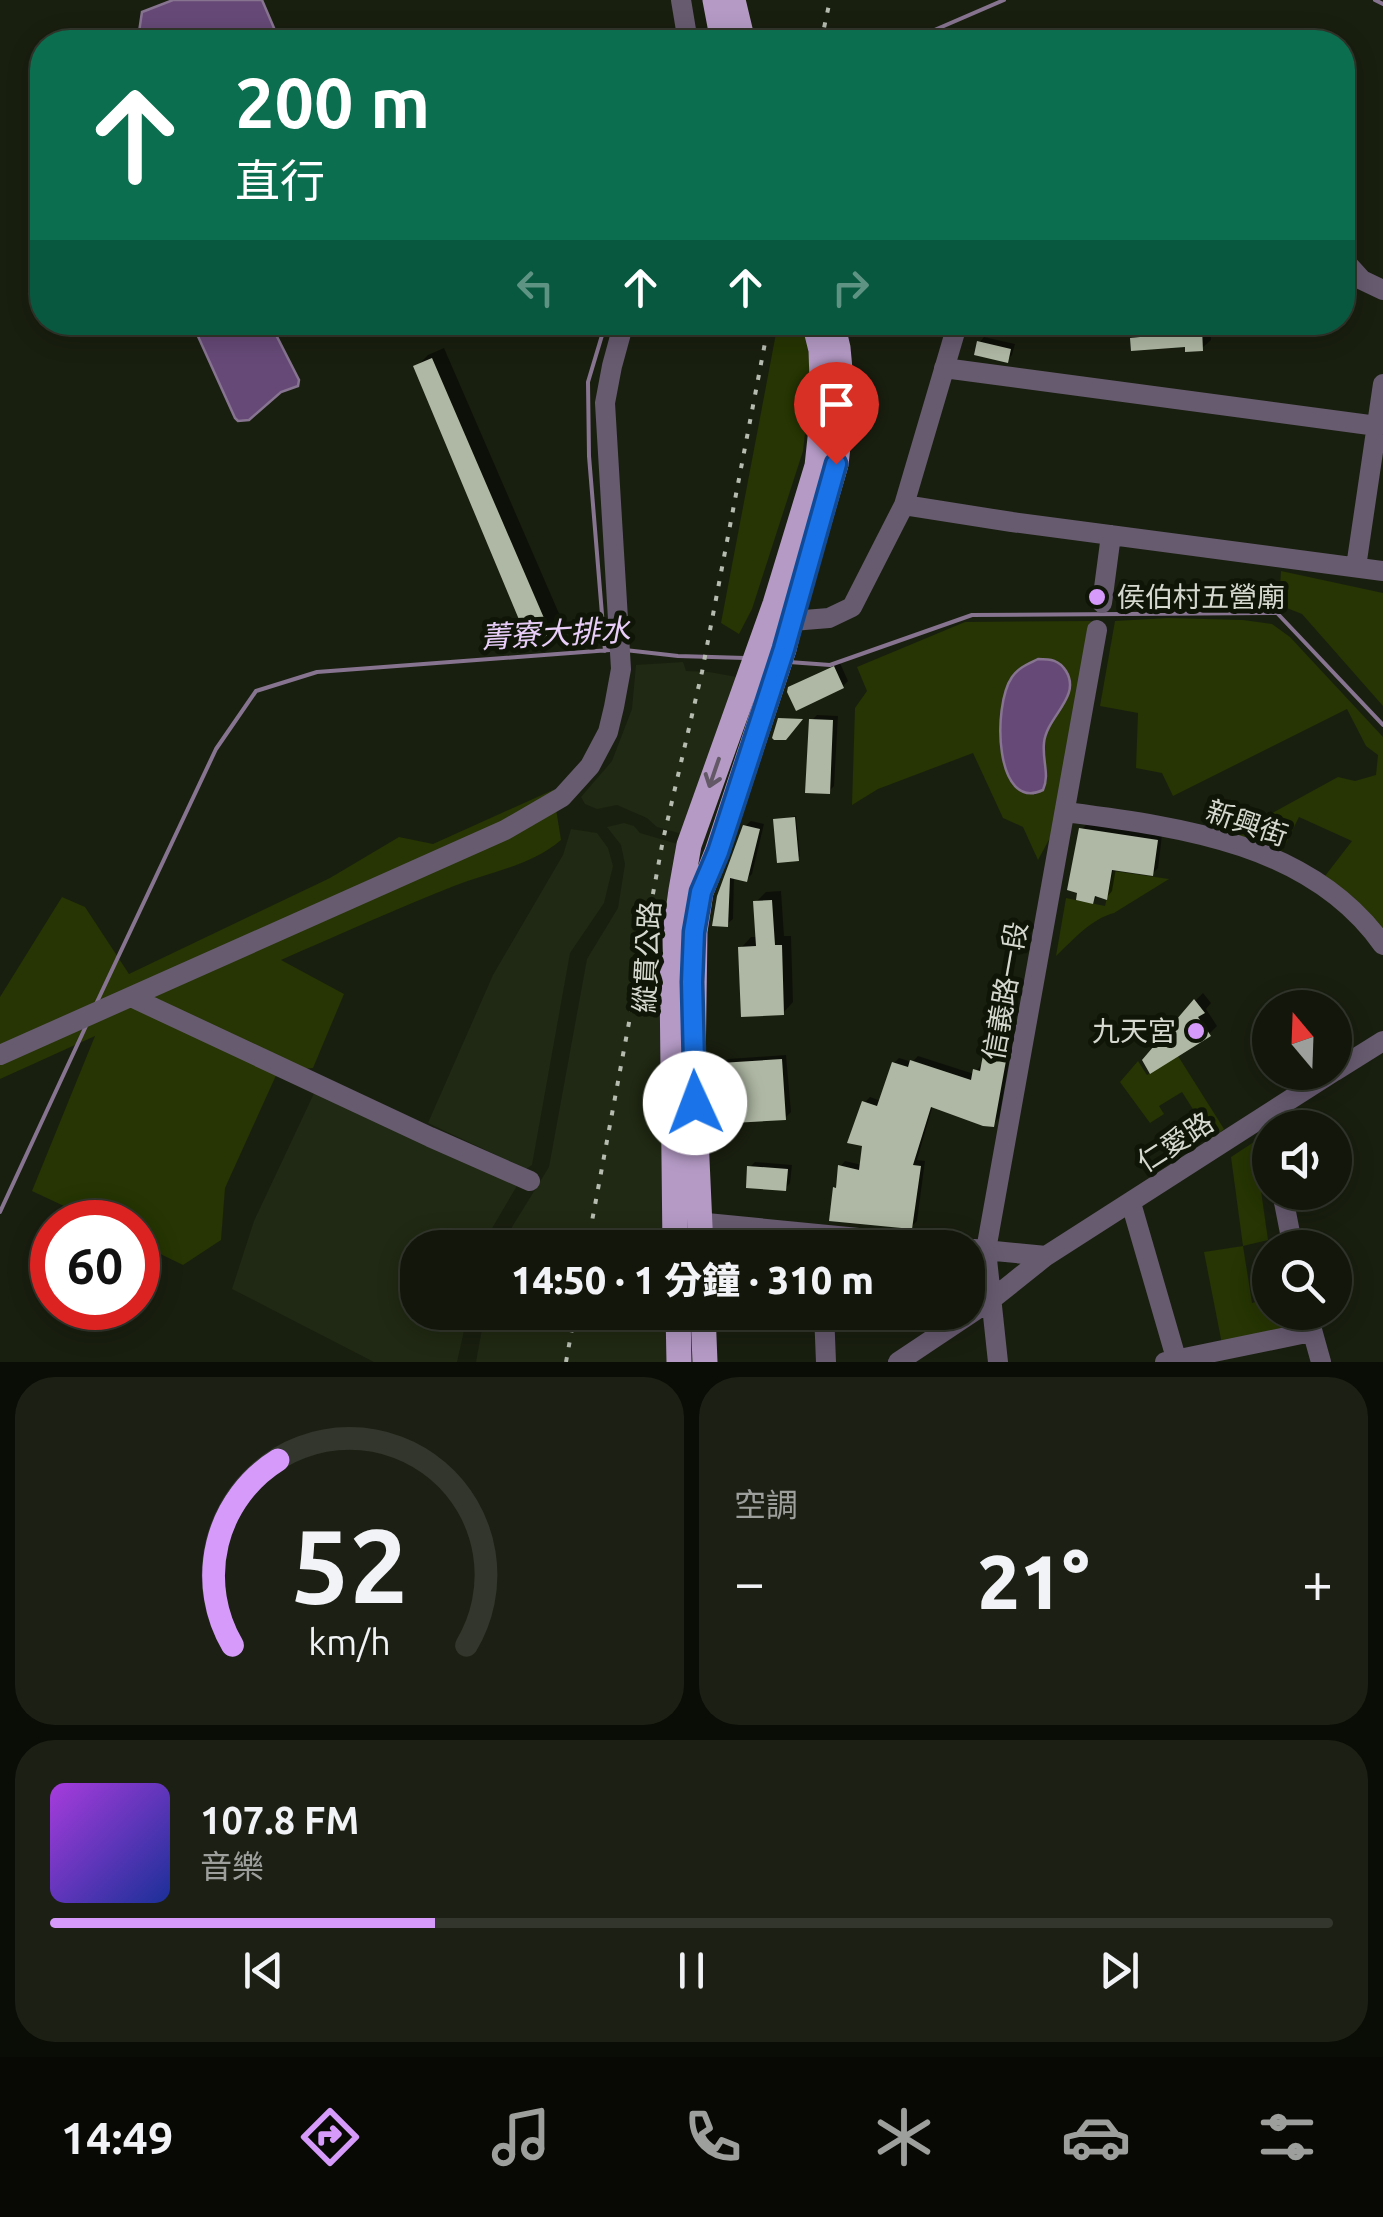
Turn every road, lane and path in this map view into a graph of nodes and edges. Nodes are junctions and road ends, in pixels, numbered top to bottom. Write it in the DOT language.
graph roads {
  1 [pos="681,0"];
  2 [pos="715,0"];
  3 [pos="733,0"];
  4 [pos="686,30"];
  5 [pos="721,30"];
  6 [pos="740,30"];
  7 [pos="1355,272"];
  8 [pos="1383,290"];
  9 [pos="620,335"];
  10 [pos="817,335"];
  11 [pos="835,335"];
  12 [pos="954,335"];
  13 [pos="944,368"];
  14 [pos="1383,384"];
  15 [pos="1377,426"];
  16 [pos="904,504"];
  17 [pos="1111,535"];
  18 [pos="1356,568"];
  19 [pos="1383,571"];
  20 [pos="1102,604"];
  21 [pos="787,611"];
  22 [pos="1097,630"];
  23 [pos="1065,812"];
  24 [pos="1383,946"];
  25 [pos="123,1000"];
  26 [pos="1383,1040"];
  27 [pos="0,1055"];
  28 [pos="1352,1060"];
  29 [pos="1311,1090"];
  30 [pos="1285,1110"];
  31 [pos="1252,1132"];
  32 [pos="530,1181"];
  33 [pos="1131,1203"];
  34 [pos="687,1221"];
  35 [pos="683,1230"];
  36 [pos="692,1230"];
  37 [pos="748,1230"];
  38 [pos="975,1230"];
  39 [pos="985,1250"];
  40 [pos="1046,1256"];
  41 [pos="985,1285"];
  42 [pos="991,1300"];
  43 [pos="679,1330"];
  44 [pos="705,1330"];
  45 [pos="825,1330"];
  46 [pos="1280,1330"];
  47 [pos="1311,1330"];
  48 [pos="1170,1360"];
  49 [pos="680,1362"];
  50 [pos="706,1362"];
  51 [pos="826,1362"];
  52 [pos="898,1362"];
  53 [pos="998,1362"];
  54 [pos="1321,1362"];
  1 -- 4 [label="street"];
  2 -- 5 [label="main road"];
  3 -- 6 [label="main road"];
  7 -- 8 [label="street"];
  9 -- 25 [label="street"];
  10 -- 21 [label="main road"];
  11 -- 21 [label="main road"];
  12 -- 13 [label="street"];
  13 -- 15 [label="street"];
  13 -- 16 [label="street"];
  14 -- 15 [label="street"];
  15 -- 18 [label="street"];
  16 -- 17 [label="street"];
  16 -- 21 [label="street"];
  17 -- 18 [label="street"];
  17 -- 20 [label="street"];
  18 -- 19 [label="street"];
  21 -- 34 [label="main road, 縱貫公路"];
  22 -- 23 [label="street, 信義路一段"];
  23 -- 24 [label="street, 新興街"];
  23 -- 38 [label="street, 信義路一段"];
  25 -- 27 [label="street"];
  25 -- 32 [label="street"];
  26 -- 28 [label="street, 仁愛路"];
  29 -- 30 [label="street, 仁愛路"];
  31 -- 33 [label="street, 仁愛路"];
  33 -- 40 [label="street, 仁愛路"];
  33 -- 48 [label="street"];
  34 -- 35 [label="main road, 縱貫公路"];
  34 -- 36 [label="main road, 縱貫公路"];
  34 -- 37 [label="street"];
  39 -- 40 [label="street"];
  40 -- 42 [label="street, 仁愛路"];
  41 -- 42 [label="street, 信義路一段"];
  42 -- 52 [label="street, 仁愛路"];
  42 -- 53 [label="street, 信義路一段"];
  43 -- 49 [label="main road"];
  44 -- 50 [label="main road"];
  45 -- 51 [label="street"];
  46 -- 48 [label="street"];
  47 -- 54 [label="street"];
}
